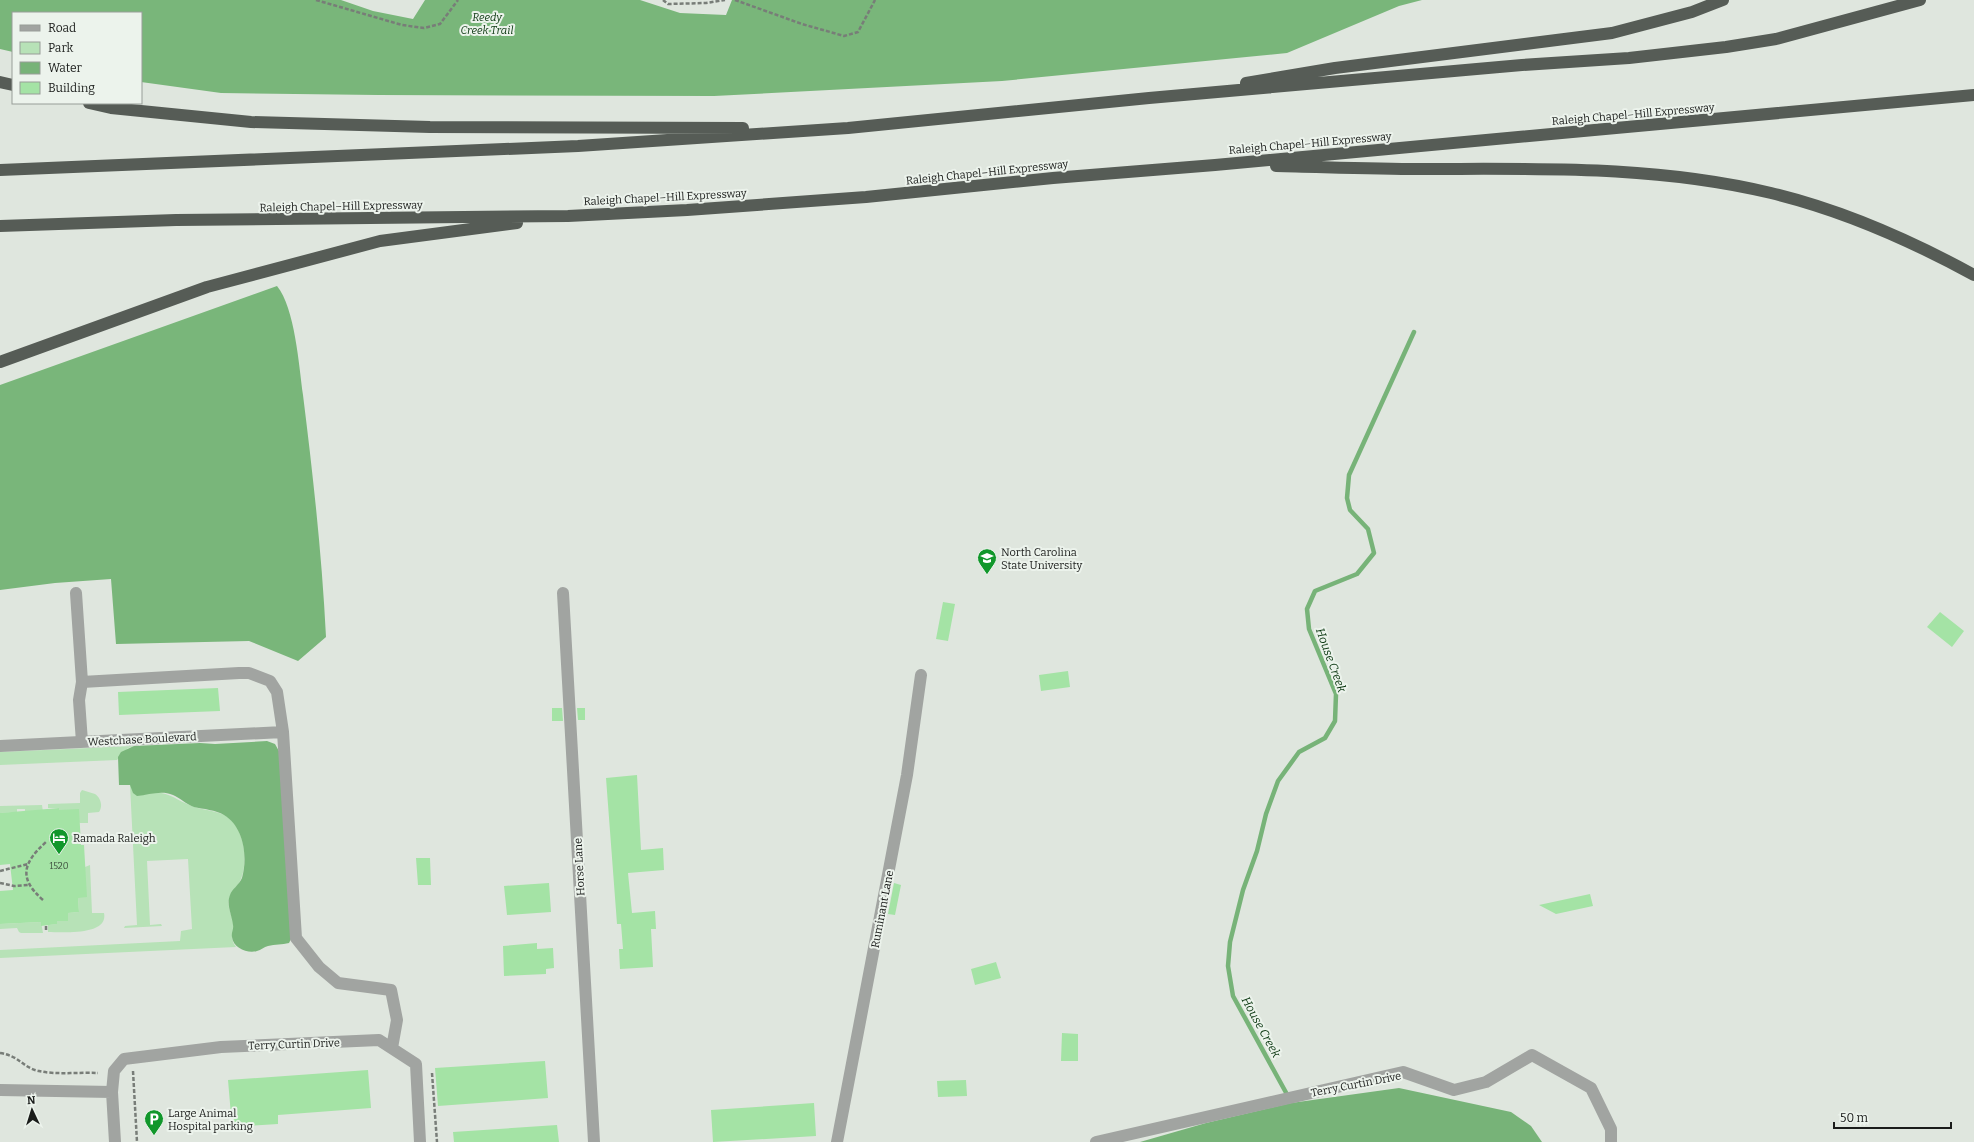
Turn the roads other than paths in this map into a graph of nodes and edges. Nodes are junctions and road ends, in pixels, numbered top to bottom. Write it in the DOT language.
graph roads {
  1 [pos="1723,0"];
  2 [pos="1920,0"];
  3 [pos="0,82"];
  4 [pos="12,85"];
  5 [pos="1974,89"];
  6 [pos="1974,95"];
  7 [pos="1149,98"];
  8 [pos="93,104"];
  9 [pos="1793,113"];
  10 [pos="848,128"];
  11 [pos="1215,165"];
  12 [pos="0,170"];
  13 [pos="568,216"];
  14 [pos="0,226"];
  15 [pos="1974,275"];
  16 [pos="0,362"];
  17 [pos="76,593"];
  18 [pos="563,593"];
  19 [pos="921,675"];
  20 [pos="82,682"];
  21 [pos="283,732"];
  22 [pos="82,742"];
  23 [pos="0,746"];
  24 [pos="392,1048"];
  25 [pos="0,1090"];
  26 [pos="112,1092"];
  27 [pos="115,1142"];
  28 [pos="420,1142"];
  29 [pos="594,1142"];
  30 [pos="837,1142"];
  31 [pos="1096,1142"];
  32 [pos="1611,1142"];
  1 -- 7 [label="highway"];
  2 -- 7 [label="highway"];
  3 -- 4 [label="highway"];
  5 -- 9 [label="highway"];
  6 -- 9 [label="highway, Raleigh Chapel–Hill Expressway"];
  7 -- 10 [label="highway"];
  8 -- 10 [label="highway"];
  9 -- 11 [label="highway, Raleigh Chapel–Hill Expressway"];
  10 -- 12 [label="highway"];
  11 -- 13 [label="highway, Raleigh Chapel–Hill Expressway"];
  11 -- 15 [label="highway"];
  13 -- 14 [label="highway, Raleigh Chapel–Hill Expressway"];
  13 -- 16 [label="highway"];
  17 -- 20 [label="street"];
  18 -- 29 [label="street, Horse Lane"];
  19 -- 30 [label="street, Ruminant Lane"];
  20 -- 21 [label="street"];
  20 -- 22 [label="street"];
  21 -- 22 [label="street, Westchase Boulevard"];
  21 -- 24 [label="street"];
  22 -- 23 [label="street, Westchase Boulevard"];
  24 -- 26 [label="street, Terry Curtin Drive"];
  24 -- 28 [label="street, Terry Curtin Drive"];
  25 -- 26 [label="street"];
  26 -- 27 [label="street, Terry Curtin Drive"];
  31 -- 32 [label="street, Terry Curtin Drive"];
}
